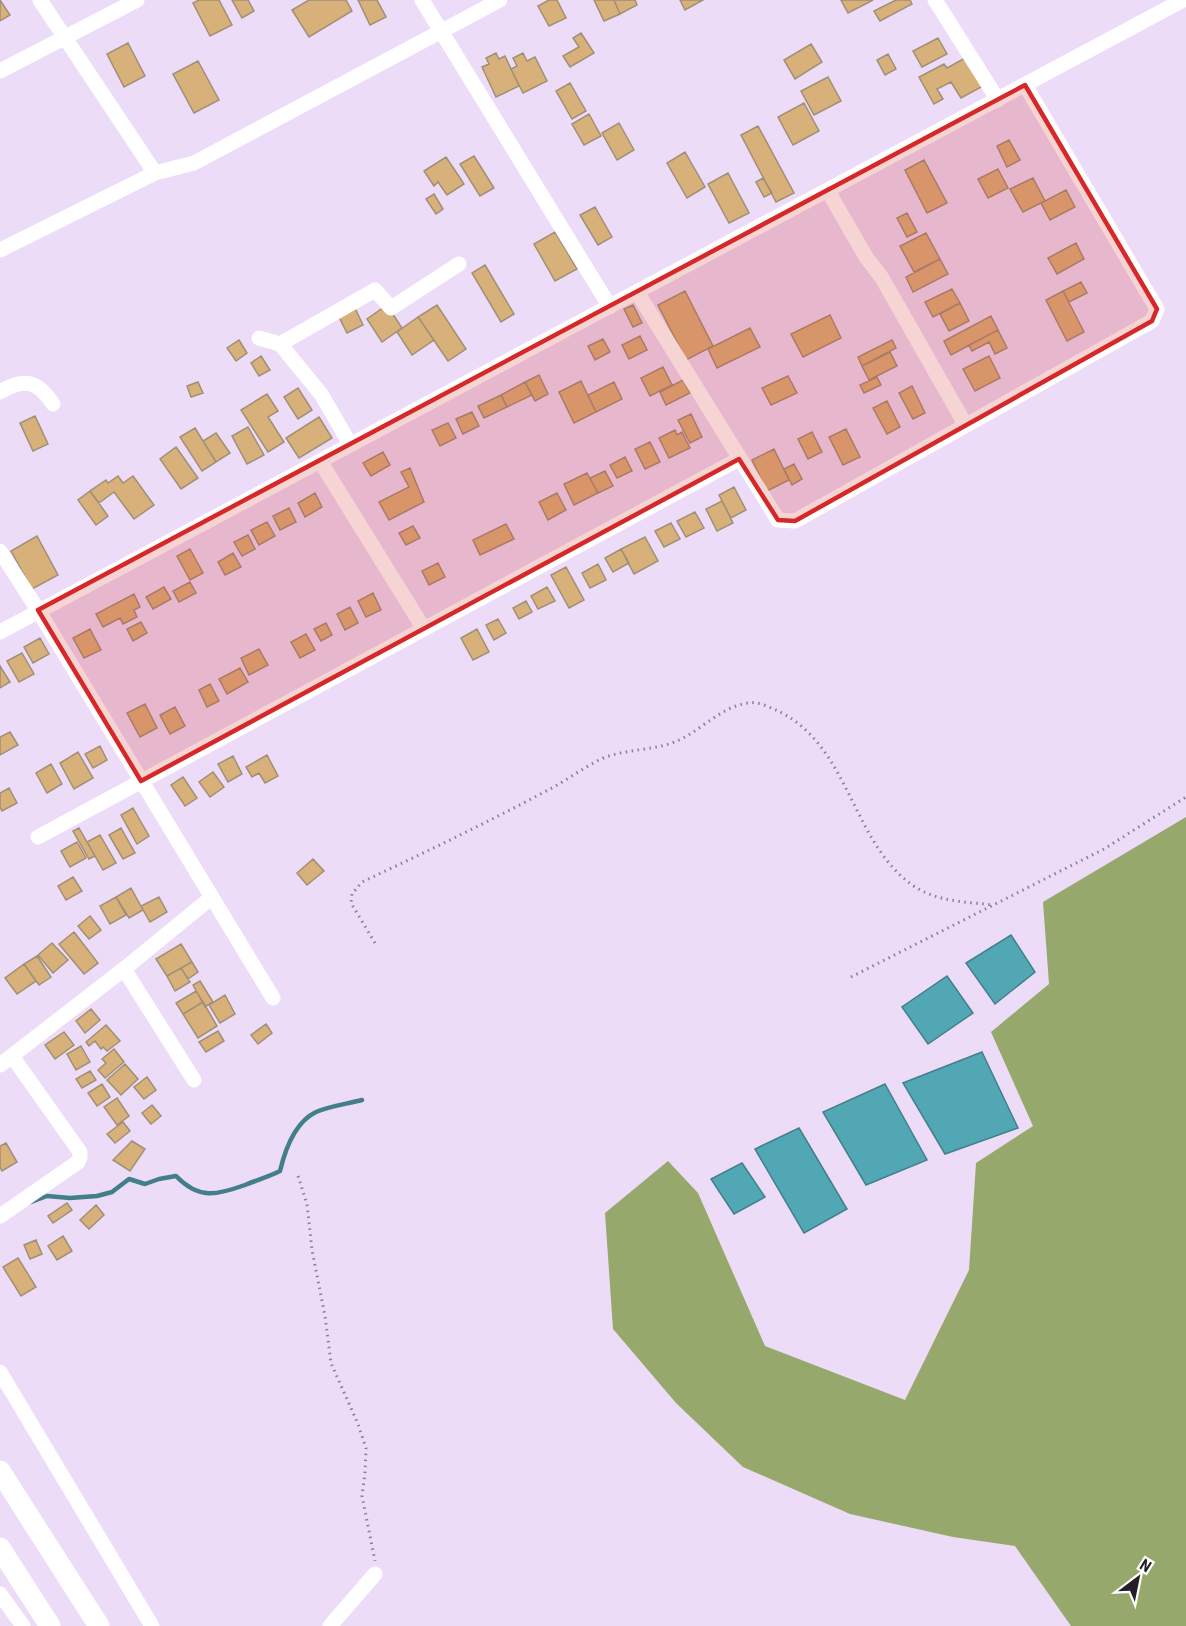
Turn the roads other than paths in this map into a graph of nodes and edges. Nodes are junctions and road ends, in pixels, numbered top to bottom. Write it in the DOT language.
graph roads {
  1 [pos="40,0"];
  2 [pos="137,0"];
  3 [pos="422,0"];
  4 [pos="500,0"];
  5 [pos="935,0"];
  6 [pos="1184,0"];
  7 [pos="441,32"];
  8 [pos="66,38"];
  9 [pos="0,71"];
  10 [pos="1025,85"];
  11 [pos="998,100"];
  12 [pos="155,173"];
  13 [pos="828,191"];
  14 [pos="0,250"];
  15 [pos="459,264"];
  16 [pos="637,292"];
  17 [pos="610,307"];
  18 [pos="259,338"];
  19 [pos="280,344"];
  20 [pos="0,392"];
  21 [pos="53,404"];
  22 [pos="965,424"];
  23 [pos="350,444"];
  24 [pos="739,459"];
  25 [pos="320,460"];
  26 [pos="0,550"];
  27 [pos="38,610"];
  28 [pos="424,629"];
  29 [pos="0,632"];
  30 [pos="141,781"];
  31 [pos="38,837"];
  32 [pos="212,897"];
  33 [pos="124,969"];
  34 [pos="273,998"];
  35 [pos="6,1061"];
  36 [pos="194,1080"];
  37 [pos="0,1216"];
  38 [pos="0,1372"];
  39 [pos="0,1471"];
  40 [pos="0,1548"];
  41 [pos="375,1574"];
  42 [pos="0,1594"];
  43 [pos="23,1626"];
  44 [pos="50,1626"];
  45 [pos="99,1626"];
  46 [pos="152,1626"];
  47 [pos="330,1626"];
  1 -- 8 [label="street"];
  2 -- 8 [label="street"];
  3 -- 7 [label="street"];
  4 -- 7 [label="street"];
  5 -- 11 [label="street"];
  6 -- 10 [label="street"];
  7 -- 12 [label="street"];
  7 -- 17 [label="street"];
  8 -- 9 [label="street"];
  8 -- 12 [label="street"];
  10 -- 11 [label="street"];
  10 -- 22 [label="street"];
  11 -- 13 [label="street"];
  12 -- 14 [label="street"];
  13 -- 16 [label="street"];
  13 -- 22 [label="street"];
  15 -- 19 [label="street"];
  16 -- 17 [label="street"];
  16 -- 24 [label="street"];
  17 -- 23 [label="street"];
  18 -- 19 [label="street"];
  19 -- 23 [label="street"];
  20 -- 21 [label="street"];
  22 -- 24 [label="street"];
  23 -- 25 [label="street"];
  24 -- 28 [label="street"];
  25 -- 27 [label="street"];
  25 -- 28 [label="street"];
  26 -- 27 [label="street"];
  27 -- 29 [label="street"];
  27 -- 30 [label="street"];
  28 -- 30 [label="street"];
  30 -- 31 [label="street"];
  30 -- 32 [label="street"];
  32 -- 33 [label="street"];
  32 -- 34 [label="street"];
  33 -- 35 [label="street"];
  33 -- 36 [label="street"];
  35 -- 37 [label="street"];
  38 -- 46 [label="street"];
  39 -- 45 [label="highway"];
  40 -- 44 [label="highway"];
  41 -- 47 [label="street"];
  42 -- 43 [label="street"];
}
